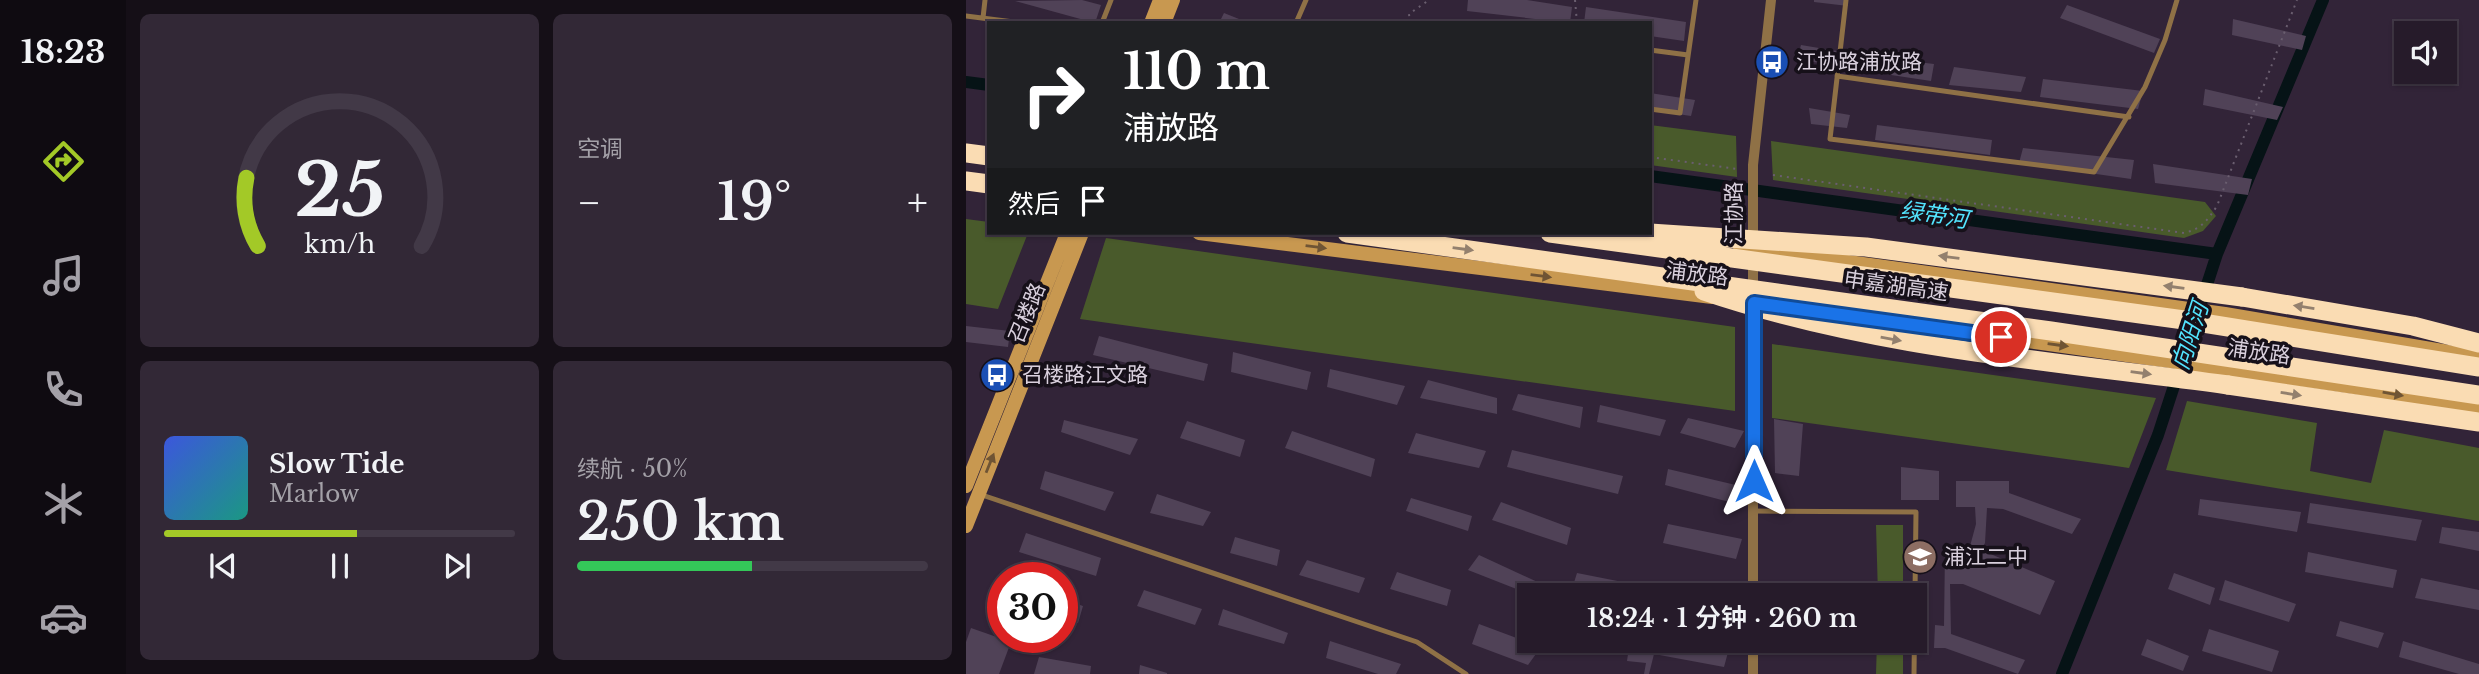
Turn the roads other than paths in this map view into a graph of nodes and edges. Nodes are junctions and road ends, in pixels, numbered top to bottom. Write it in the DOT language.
graph roads {
  1 [pos="985,0"];
  2 [pos="1111,0"];
  3 [pos="1160,0"];
  4 [pos="1173,0"];
  5 [pos="1306,0"];
  6 [pos="1696,0"];
  7 [pos="1771,0"];
  8 [pos="1846,0"];
  9 [pos="2177,0"];
  10 [pos="966,16"];
  11 [pos="983,18"];
  12 [pos="1006,21"];
  13 [pos="1103,21"];
  14 [pos="1152,21"];
  15 [pos="1165,21"];
  16 [pos="1297,21"];
  17 [pos="1652,50"];
  18 [pos="1688,55"];
  19 [pos="1837,76"];
  20 [pos="1652,109"];
  21 [pos="2129,117"];
  22 [pos="966,153"];
  23 [pos="987,156"];
  24 [pos="966,181"];
  25 [pos="987,184"];
  26 [pos="1652,233"];
  27 [pos="1066,235"];
  28 [pos="1081,235"];
  29 [pos="1215,235"];
  30 [pos="1362,235"];
  31 [pos="1565,235"];
  32 [pos="1652,235"];
  33 [pos="1753,249"];
  34 [pos="1660,276"];
  35 [pos="1754,303"];
  36 [pos="2479,343"];
  37 [pos="2479,357"];
  38 [pos="2479,367"];
  39 [pos="2479,395"];
  40 [pos="2479,409"];
  41 [pos="2479,422"];
  42 [pos="972,490"];
  43 [pos="1754,511"];
  44 [pos="966,527"];
  45 [pos="1753,583"];
  46 [pos="1753,653"];
  47 [pos="1466,674"];
  48 [pos="1752,674"];
  49 [pos="1914,674"];
  1 -- 11 [label="lane"];
  2 -- 13 [label="lane"];
  3 -- 14 [label="main road"];
  4 -- 15 [label="main road"];
  5 -- 16 [label="lane"];
  6 -- 18 [label="lane"];
  7 -- 33 [label="street, 江协路"];
  8 -- 19 [label="lane"];
  9 -- 21 [label="lane"];
  10 -- 11 [label="lane"];
  11 -- 12 [label="lane"];
  17 -- 18 [label="lane"];
  18 -- 20 [label="lane"];
  19 -- 21 [label="lane"];
  19 -- 21 [label="lane"];
  22 -- 23 [label="highway"];
  24 -- 25 [label="highway"];
  36 -- 26 [label="highway, one-way, bridge"];
  27 -- 42 [label="main road, 召楼路"];
  42 -- 28 [label="main road, 召楼路, one-way"];
  29 -- 35 [label="main road, 浦放路, one-way"];
  30 -- 34 [label="highway, 申嘉湖高速, one-way, bridge"];
  31 -- 38 [label="highway, 申嘉湖高速, bridge"];
  32 -- 33 [label="main road"];
  33 -- 35 [label="street, 江协路"];
  33 -- 37 [label="main road"];
  34 -- 39 [label="highway, 申嘉湖高速, bridge"];
  34 -- 41 [label="highway, one-way, bridge"];
  35 -- 40 [label="main road, 浦放路, one-way"];
  35 -- 43 [label="street, 江协路"];
  42 -- 44 [label="main road, 召楼路"];
  42 -- 47 [label="lane"];
  43 -- 45 [label="street, 江协路"];
  43 -- 49 [label="lane"];
  46 -- 48 [label="street"];
}
